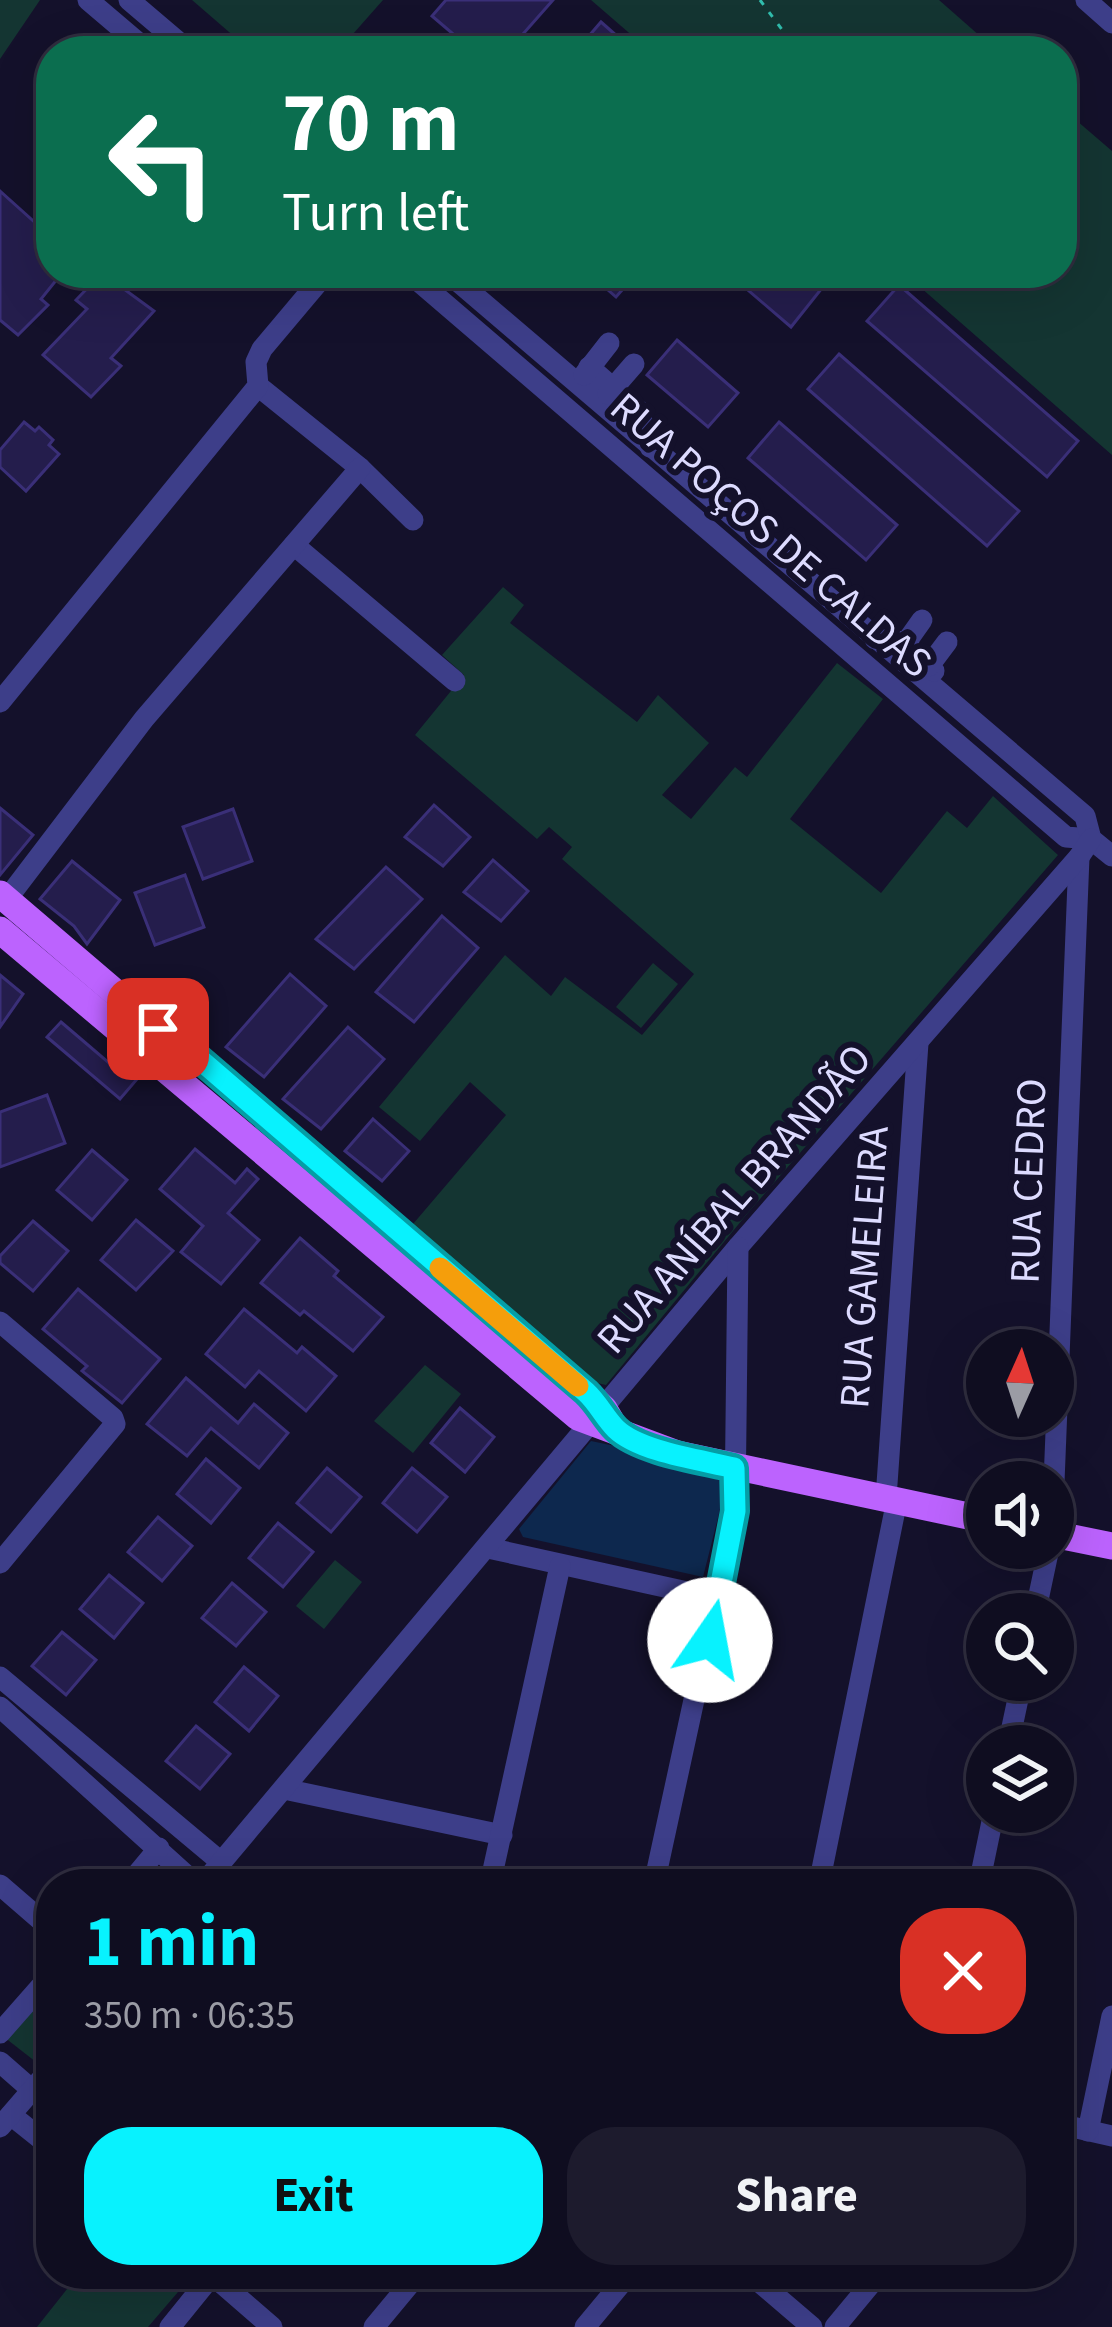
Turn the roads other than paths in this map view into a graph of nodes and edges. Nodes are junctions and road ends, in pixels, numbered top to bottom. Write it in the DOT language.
graph roads {
  1 [pos="88,0"];
  2 [pos="129,0"];
  3 [pos="130,36"];
  4 [pos="171,36"];
  5 [pos="313,288"];
  6 [pos="426,288"];
  7 [pos="468,288"];
  8 [pos="610,343"];
  9 [pos="634,364"];
  10 [pos="584,375"];
  11 [pos="258,386"];
  12 [pos="607,395"];
  13 [pos="360,468"];
  14 [pos="413,520"];
  15 [pos="294,545"];
  16 [pos="922,620"];
  17 [pos="875,639"];
  18 [pos="947,642"];
  19 [pos="905,644"];
  20 [pos="929,666"];
  21 [pos="455,680"];
  22 [pos="0,702"];
  23 [pos="973,722"];
  24 [pos="1085,848"];
  25 [pos="1112,856"];
  26 [pos="3,897"];
  27 [pos="2,931"];
  28 [pos="48,935"];
  29 [pos="918,1042"];
  30 [pos="260,1128"];
  31 [pos="372,1241"];
  32 [pos="413,1245"];
  33 [pos="739,1247"];
  34 [pos="420,1282"];
  35 [pos="462,1286"];
  36 [pos="3,1332"];
  37 [pos="603,1420"];
  38 [pos="1055,1461"];
  39 [pos="734,1468"];
  40 [pos="891,1499"];
  41 [pos="966,1515"];
  42 [pos="1074,1538"];
  43 [pos="1112,1546"];
  44 [pos="488,1549"];
  45 [pos="0,1563"];
  46 [pos="560,1566"];
  47 [pos="718,1599"];
  48 [pos="0,1677"];
  49 [pos="0,1707"];
  50 [pos="284,1789"];
  51 [pos="990,1833"];
  52 [pos="502,1835"];
  53 [pos="159,1848"];
  54 [pos="221,1862"];
  55 [pos="146,1869"];
  56 [pos="183,1869"];
  57 [pos="214,1869"];
  58 [pos="494,1869"];
  59 [pos="657,1869"];
  60 [pos="822,1869"];
  61 [pos="983,1869"];
  62 [pos="0,1885"];
  63 [pos="36,1916"];
  64 [pos="36,1992"];
  65 [pos="1112,2016"];
  66 [pos="0,2033"];
  67 [pos="0,2062"];
  68 [pos="36,2085"];
  69 [pos="32,2090"];
  70 [pos="5,2121"];
  71 [pos="1074,2128"];
  72 [pos="1088,2131"];
  73 [pos="1112,2136"];
  74 [pos="36,2139"];
  75 [pos="200,2289"];
  76 [pos="229,2289"];
  77 [pos="406,2289"];
  78 [pos="617,2289"];
  79 [pos="768,2289"];
  80 [pos="867,2289"];
  81 [pos="170,2327"];
  82 [pos="272,2327"];
  83 [pos="374,2327"];
  84 [pos="585,2327"];
  85 [pos="812,2327"];
  86 [pos="835,2327"];
  1 -- 3 [label="street"];
  2 -- 4 [label="street"];
  5 -- 11 [label="street"];
  6 -- 24 [label="street, RUA POÇOS DE CALDAS"];
  7 -- 10 [label="street, RUA POÇOS DE CALDAS"];
  8 -- 10 [label="street"];
  9 -- 12 [label="street"];
  10 -- 12 [label="street, RUA POÇOS DE CALDAS"];
  11 -- 13 [label="street"];
  11 -- 22 [label="street"];
  12 -- 17 [label="street, RUA POÇOS DE CALDAS"];
  13 -- 14 [label="street"];
  13 -- 15 [label="street"];
  15 -- 21 [label="street"];
  15 -- 26 [label="street"];
  16 -- 19 [label="street"];
  17 -- 19 [label="street"];
  17 -- 23 [label="street, RUA POÇOS DE CALDAS"];
  18 -- 20 [label="street"];
  19 -- 20 [label="street"];
  20 -- 23 [label="street"];
  23 -- 24 [label="street, RUA POÇOS DE CALDAS"];
  24 -- 25 [label="street, RUA POÇOS DE CALDAS"];
  24 -- 29 [label="street, RUA ANÍBAL BRANDÃO"];
  24 -- 38 [label="street, RUA CEDRO"];
  26 -- 28 [label="main road"];
  27 -- 28 [label="main road"];
  27 -- 30 [label="main road"];
  28 -- 30 [label="main road"];
  29 -- 33 [label="street, RUA ANÍBAL BRANDÃO"];
  29 -- 40 [label="street, RUA GAMELEIRA"];
  30 -- 31 [label="main road"];
  30 -- 32 [label="main road"];
  31 -- 32 [label="main road"];
  31 -- 34 [label="main road"];
  32 -- 35 [label="main road"];
  33 -- 37 [label="street, RUA ANÍBAL BRANDÃO"];
  33 -- 39 [label="street"];
  34 -- 35 [label="main road"];
  34 -- 37 [label="main road"];
  35 -- 37 [label="main road"];
  36 -- 45 [label="street"];
  37 -- 39 [label="main road"];
  37 -- 44 [label="street, RUA ANÍBAL BRANDÃO"];
  39 -- 40 [label="main road"];
  39 -- 47 [label="street"];
  40 -- 41 [label="main road"];
  40 -- 60 [label="street, RUA GAMELEIRA"];
  42 -- 43 [label="main road"];
  44 -- 46 [label="street"];
  44 -- 50 [label="street, RUA ANÍBAL BRANDÃO"];
  46 -- 47 [label="street"];
  46 -- 52 [label="street"];
  47 -- 59 [label="street"];
  48 -- 54 [label="street"];
  49 -- 53 [label="street"];
  50 -- 52 [label="street"];
  50 -- 54 [label="street, RUA ANÍBAL BRANDÃO"];
  51 -- 61 [label="street"];
  52 -- 58 [label="street"];
  53 -- 55 [label="street"];
  53 -- 56 [label="street"];
  54 -- 57 [label="street, RUA ANÍBAL BRANDÃO"];
  62 -- 63 [label="street"];
  64 -- 66 [label="street"];
  65 -- 72 [label="street"];
  67 -- 69 [label="street"];
  68 -- 69 [label="street"];
  69 -- 70 [label="street"];
  70 -- 74 [label="street"];
  71 -- 72 [label="street"];
  72 -- 73 [label="street"];
  75 -- 81 [label="street"];
  76 -- 82 [label="street"];
  77 -- 83 [label="street"];
  78 -- 84 [label="street"];
  79 -- 85 [label="street"];
  80 -- 86 [label="street"];
}
